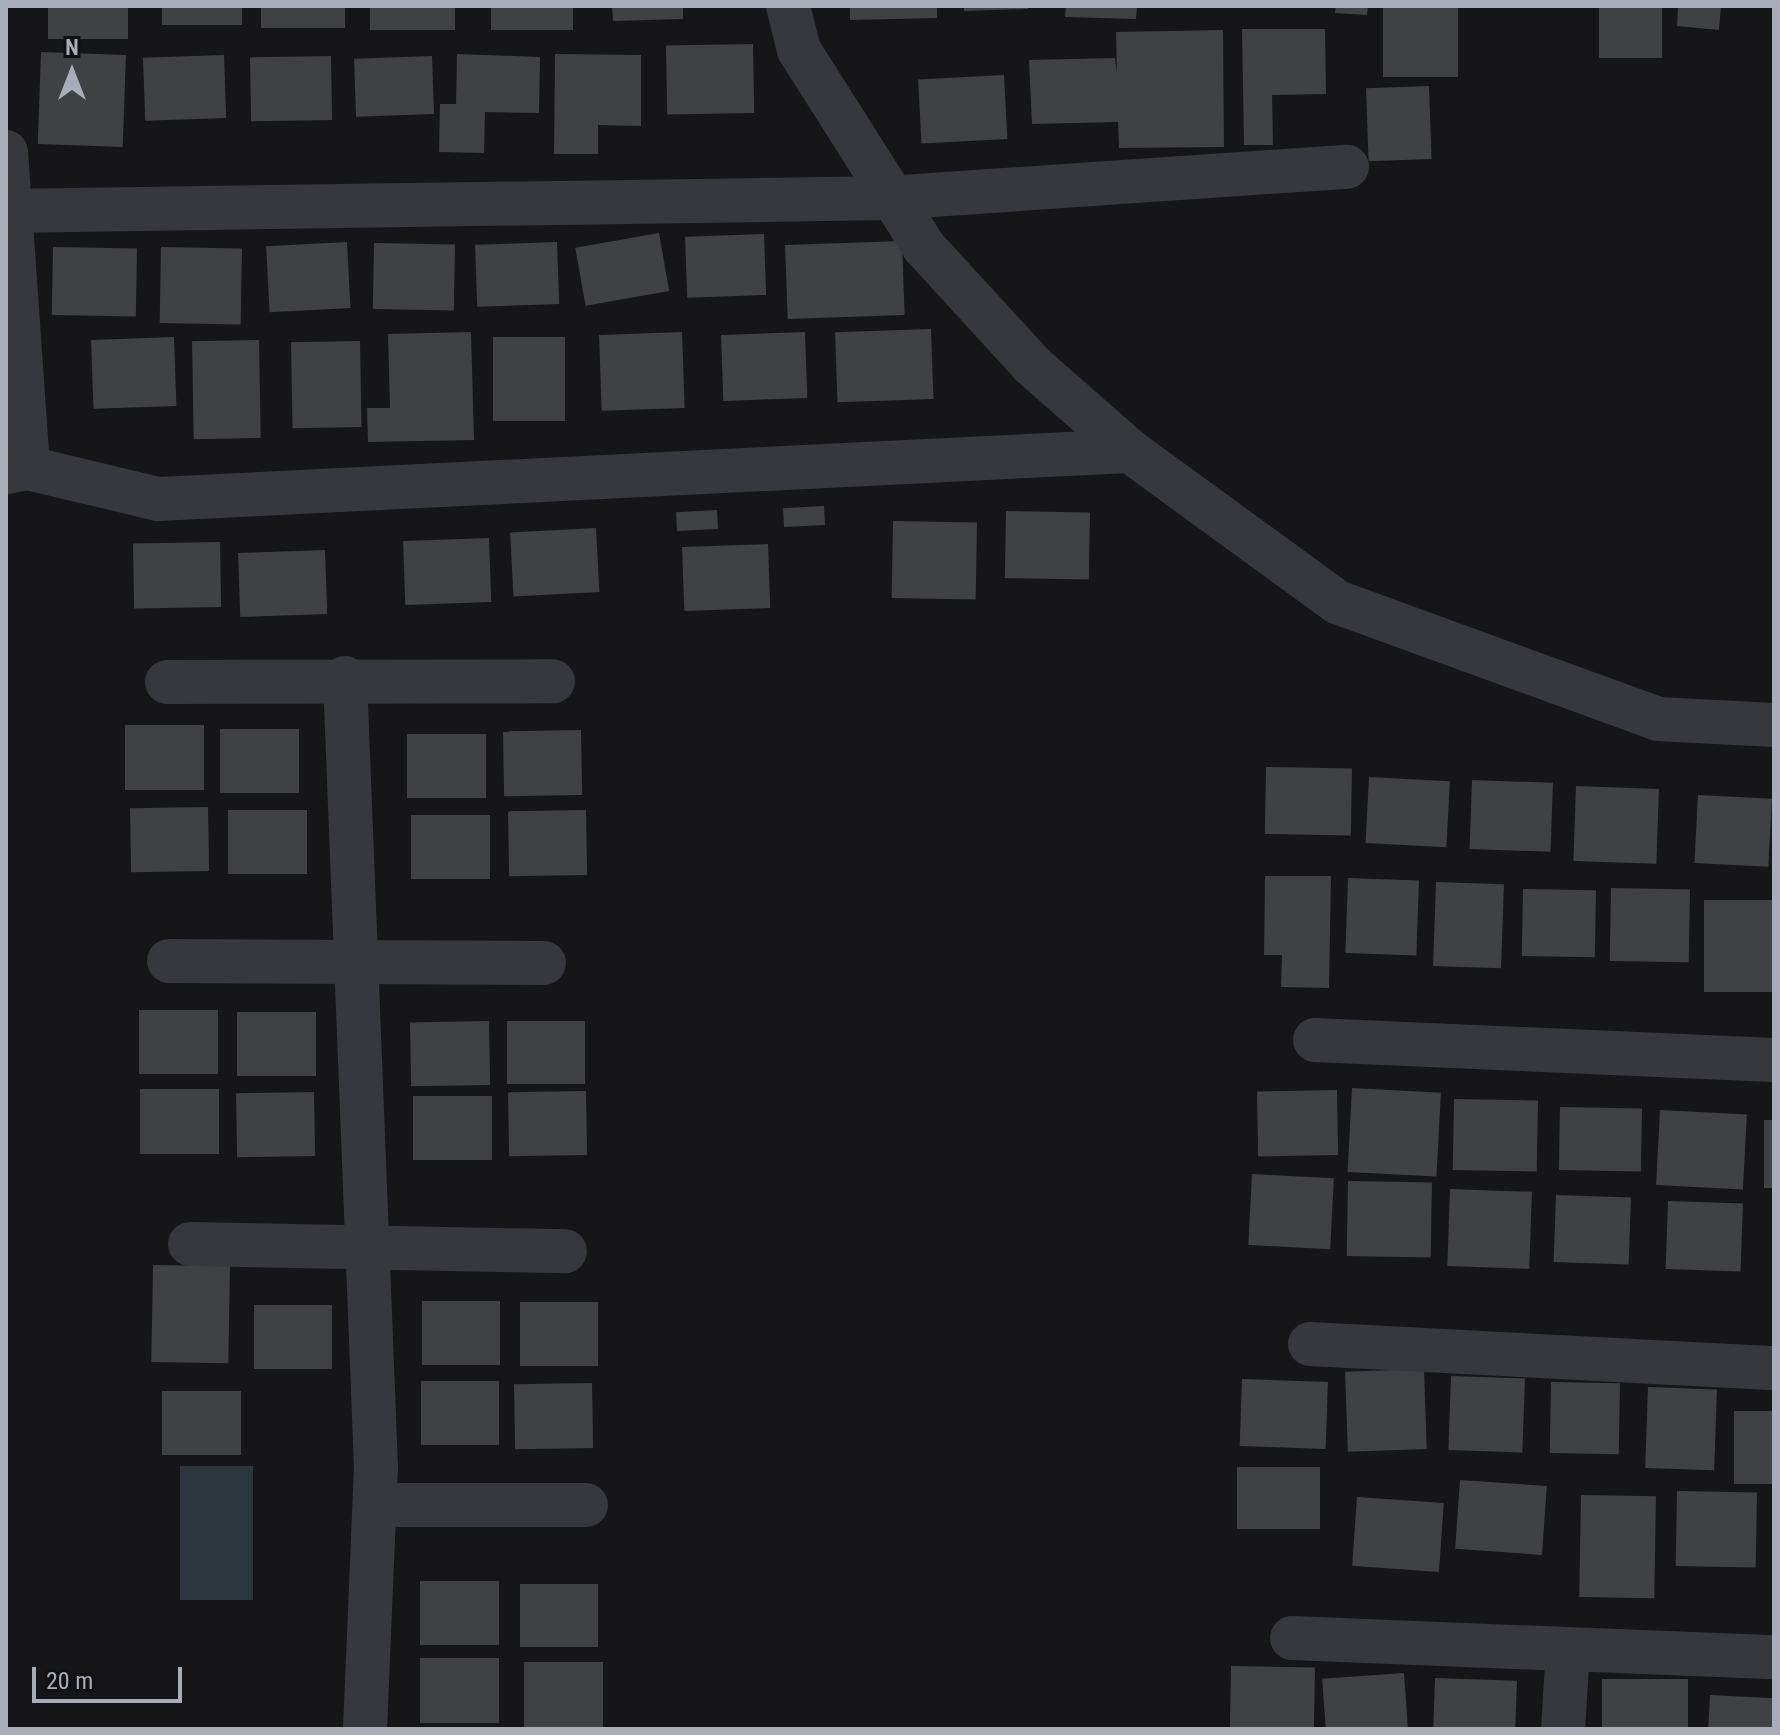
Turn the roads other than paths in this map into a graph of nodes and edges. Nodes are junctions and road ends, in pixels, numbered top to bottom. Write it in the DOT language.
graph roads {
  1 [pos="788,6"];
  2 [pos="6,152"];
  3 [pos="1347,167"];
  4 [pos="888,198"];
  5 [pos="8,211"];
  6 [pos="1130,451"];
  7 [pos="17,470"];
  8 [pos="345,678"];
  9 [pos="553,681"];
  10 [pos="167,682"];
  11 [pos="1774,725"];
  12 [pos="356,960"];
  13 [pos="169,961"];
  14 [pos="544,963"];
  15 [pos="1315,1040"];
  16 [pos="1774,1060"];
  17 [pos="190,1244"];
  18 [pos="370,1245"];
  19 [pos="565,1251"];
  20 [pos="1310,1344"];
  21 [pos="1774,1368"];
  22 [pos="376,1505"];
  23 [pos="586,1505"];
  24 [pos="1292,1638"];
  25 [pos="1568,1649"];
  26 [pos="1774,1657"];
  27 [pos="365,1729"];
  28 [pos="1563,1729"];
  1 -- 4 [label="street"];
  2 -- 5 [label="street"];
  3 -- 4 [label="street"];
  4 -- 5 [label="street"];
  4 -- 6 [label="street"];
  5 -- 7 [label="street"];
  6 -- 7 [label="street"];
  6 -- 11 [label="street"];
  8 -- 9 [label="street"];
  8 -- 10 [label="street"];
  8 -- 12 [label="street"];
  12 -- 13 [label="street"];
  12 -- 14 [label="street"];
  12 -- 18 [label="street"];
  15 -- 16 [label="street"];
  17 -- 18 [label="street"];
  18 -- 19 [label="street"];
  18 -- 22 [label="street"];
  20 -- 21 [label="street"];
  22 -- 23 [label="street"];
  22 -- 27 [label="street"];
  24 -- 25 [label="street"];
  25 -- 26 [label="street"];
  25 -- 28 [label="street"];
}
